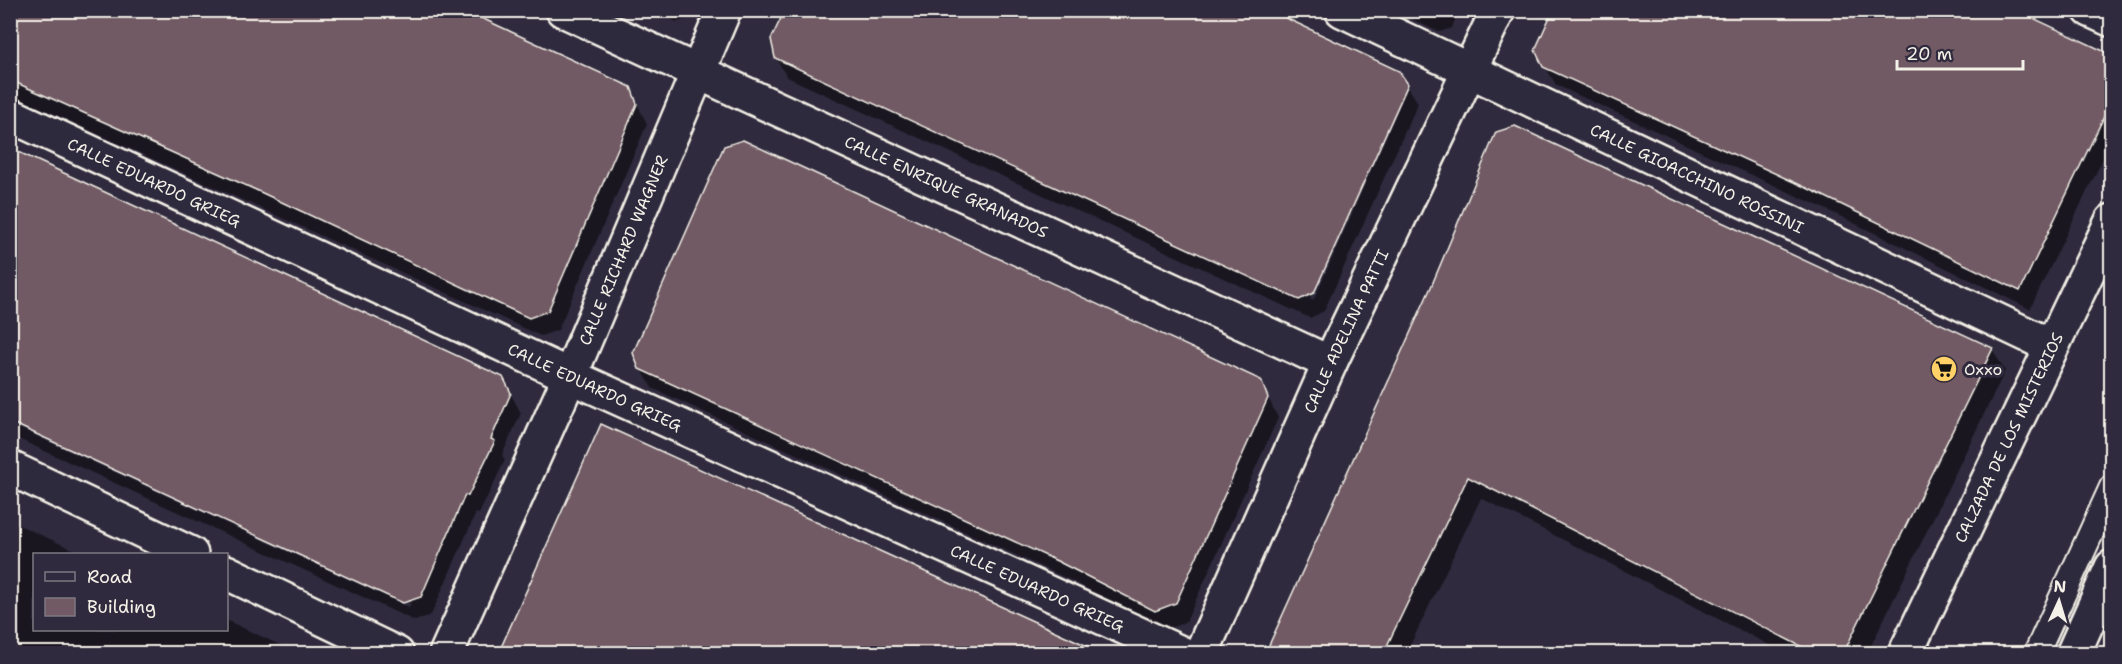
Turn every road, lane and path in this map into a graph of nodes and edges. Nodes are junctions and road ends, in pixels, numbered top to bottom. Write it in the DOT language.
graph roads {
  1 [pos="563,10"];
  2 [pos="724,10"];
  3 [pos="1342,10"];
  4 [pos="1498,10"];
  5 [pos="2090,10"];
  6 [pos="2112,21"];
  7 [pos="696,72"];
  8 [pos="1471,72"];
  9 [pos="10,115"];
  10 [pos="2112,221"];
  11 [pos="2052,346"];
  12 [pos="1330,363"];
  13 [pos="570,376"];
  14 [pos="10,468"];
  15 [pos="2112,487"];
  16 [pos="187,553"];
  17 [pos="2112,567"];
  18 [pos="228,573"];
  19 [pos="398,654"];
  20 [pos="446,654"];
  21 [pos="1183,654"];
  22 [pos="1201,654"];
  23 [pos="1905,654"];
  24 [pos="2036,654"];
  25 [pos="2073,654"];
  1 -- 7 [label="street, CALLE ENRIQUE GRANADOS"];
  2 -- 7 [label="street, CALLE RICHARD WAGNER"];
  3 -- 8 [label="street, CALLE GIOACCHINO ROSSINI"];
  4 -- 8 [label="street, CALLE ADELINA PATTI"];
  5 -- 6 [label="street"];
  7 -- 12 [label="street, CALLE ENRIQUE GRANADOS"];
  7 -- 13 [label="street, CALLE RICHARD WAGNER"];
  8 -- 11 [label="street, CALLE GIOACCHINO ROSSINI"];
  8 -- 12 [label="street, CALLE ADELINA PATTI"];
  9 -- 13 [label="street, CALLE EDUARDO GRIEG"];
  10 -- 11 [label="street, CALZADA DE LOS MISTERIOS"];
  11 -- 23 [label="street, CALZADA DE LOS MISTERIOS"];
  12 -- 22 [label="street, CALLE ADELINA PATTI"];
  13 -- 20 [label="street, CALLE RICHARD WAGNER"];
  13 -- 21 [label="street, CALLE EDUARDO GRIEG"];
  14 -- 16 [label="street"];
  15 -- 24 [label="lane"];
  17 -- 25 [label="street"];
  18 -- 19 [label="street"];
}
